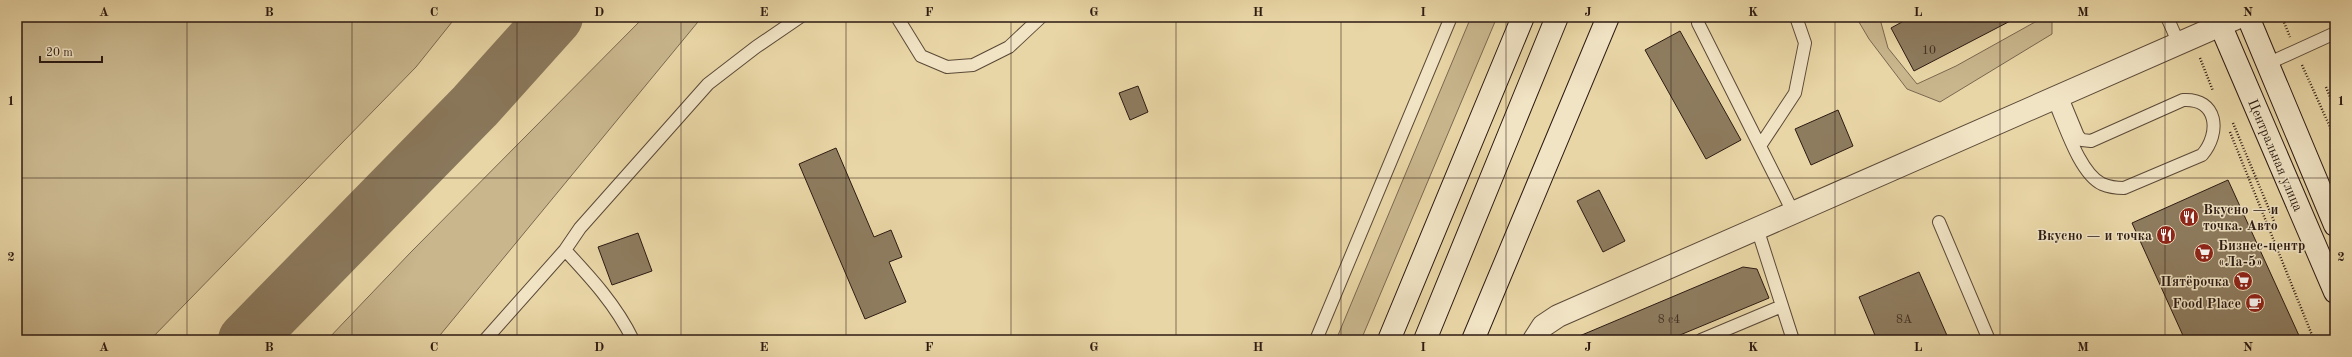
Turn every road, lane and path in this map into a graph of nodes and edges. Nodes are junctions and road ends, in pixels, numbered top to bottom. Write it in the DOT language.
graph roads {
  1 [pos="800,17"];
  2 [pos="897,17"];
  3 [pos="1041,17"];
  4 [pos="1451,17"];
  5 [pos="1523,17"];
  6 [pos="1557,17"];
  7 [pos="1608,17"];
  8 [pos="1796,17"];
  9 [pos="2167,17"];
  10 [pos="2248,17"];
  11 [pos="2282,17"];
  12 [pos="2226,20"];
  13 [pos="1698,22"];
  14 [pos="2335,33"];
  15 [pos="2185,41"];
  16 [pos="2296,50"];
  17 [pos="2267,64"];
  18 [pos="2326,87"];
  19 [pos="2057,97"];
  20 [pos="2216,97"];
  21 [pos="2335,109"];
  22 [pos="2233,123"];
  23 [pos="2228,126"];
  24 [pos="2335,138"];
  25 [pos="1760,146"];
  26 [pos="1793,212"];
  27 [pos="2274,220"];
  28 [pos="1939,222"];
  29 [pos="2335,225"];
  30 [pos="1757,228"];
  31 [pos="565,250"];
  32 [pos="2335,292"];
  33 [pos="1782,306"];
  34 [pos="486,340"];
  35 [pos="633,340"];
  36 [pos="1316,340"];
  37 [pos="1389,340"];
  38 [pos="1425,340"];
  39 [pos="1473,340"];
  40 [pos="1534,340"];
  41 [pos="1701,340"];
  42 [pos="1793,340"];
  43 [pos="1989,340"];
  44 [pos="2314,340"];
  1 -- 31 [label="lane"];
  2 -- 3 [label="lane"];
  4 -- 36 [label="lane"];
  5 -- 37 [label="main road"];
  6 -- 38 [label="main road"];
  7 -- 39 [label="main road"];
  8 -- 25 [label="lane"];
  9 -- 15 [label="lane"];
  10 -- 17 [label="main road, Центральная улица"];
  11 -- 16 [label="path"];
  12 -- 15 [label="main road"];
  12 -- 32 [label="main road, Центральная улица"];
  13 -- 25 [label="lane"];
  14 -- 16 [label="lane"];
  15 -- 19 [label="main road"];
  15 -- 20 [label="path"];
  16 -- 17 [label="lane"];
  16 -- 24 [label="path"];
  17 -- 29 [label="main road, Центральная улица"];
  18 -- 21 [label="path"];
  19 -- 19 [label="lane"];
  19 -- 26 [label="main road"];
  22 -- 27 [label="path"];
  23 -- 44 [label="path"];
  25 -- 26 [label="lane"];
  26 -- 30 [label="main road"];
  28 -- 43 [label="lane"];
  30 -- 33 [label="lane"];
  30 -- 40 [label="main road"];
  31 -- 34 [label="lane"];
  31 -- 35 [label="lane"];
  33 -- 41 [label="lane"];
  33 -- 42 [label="lane"];
}
